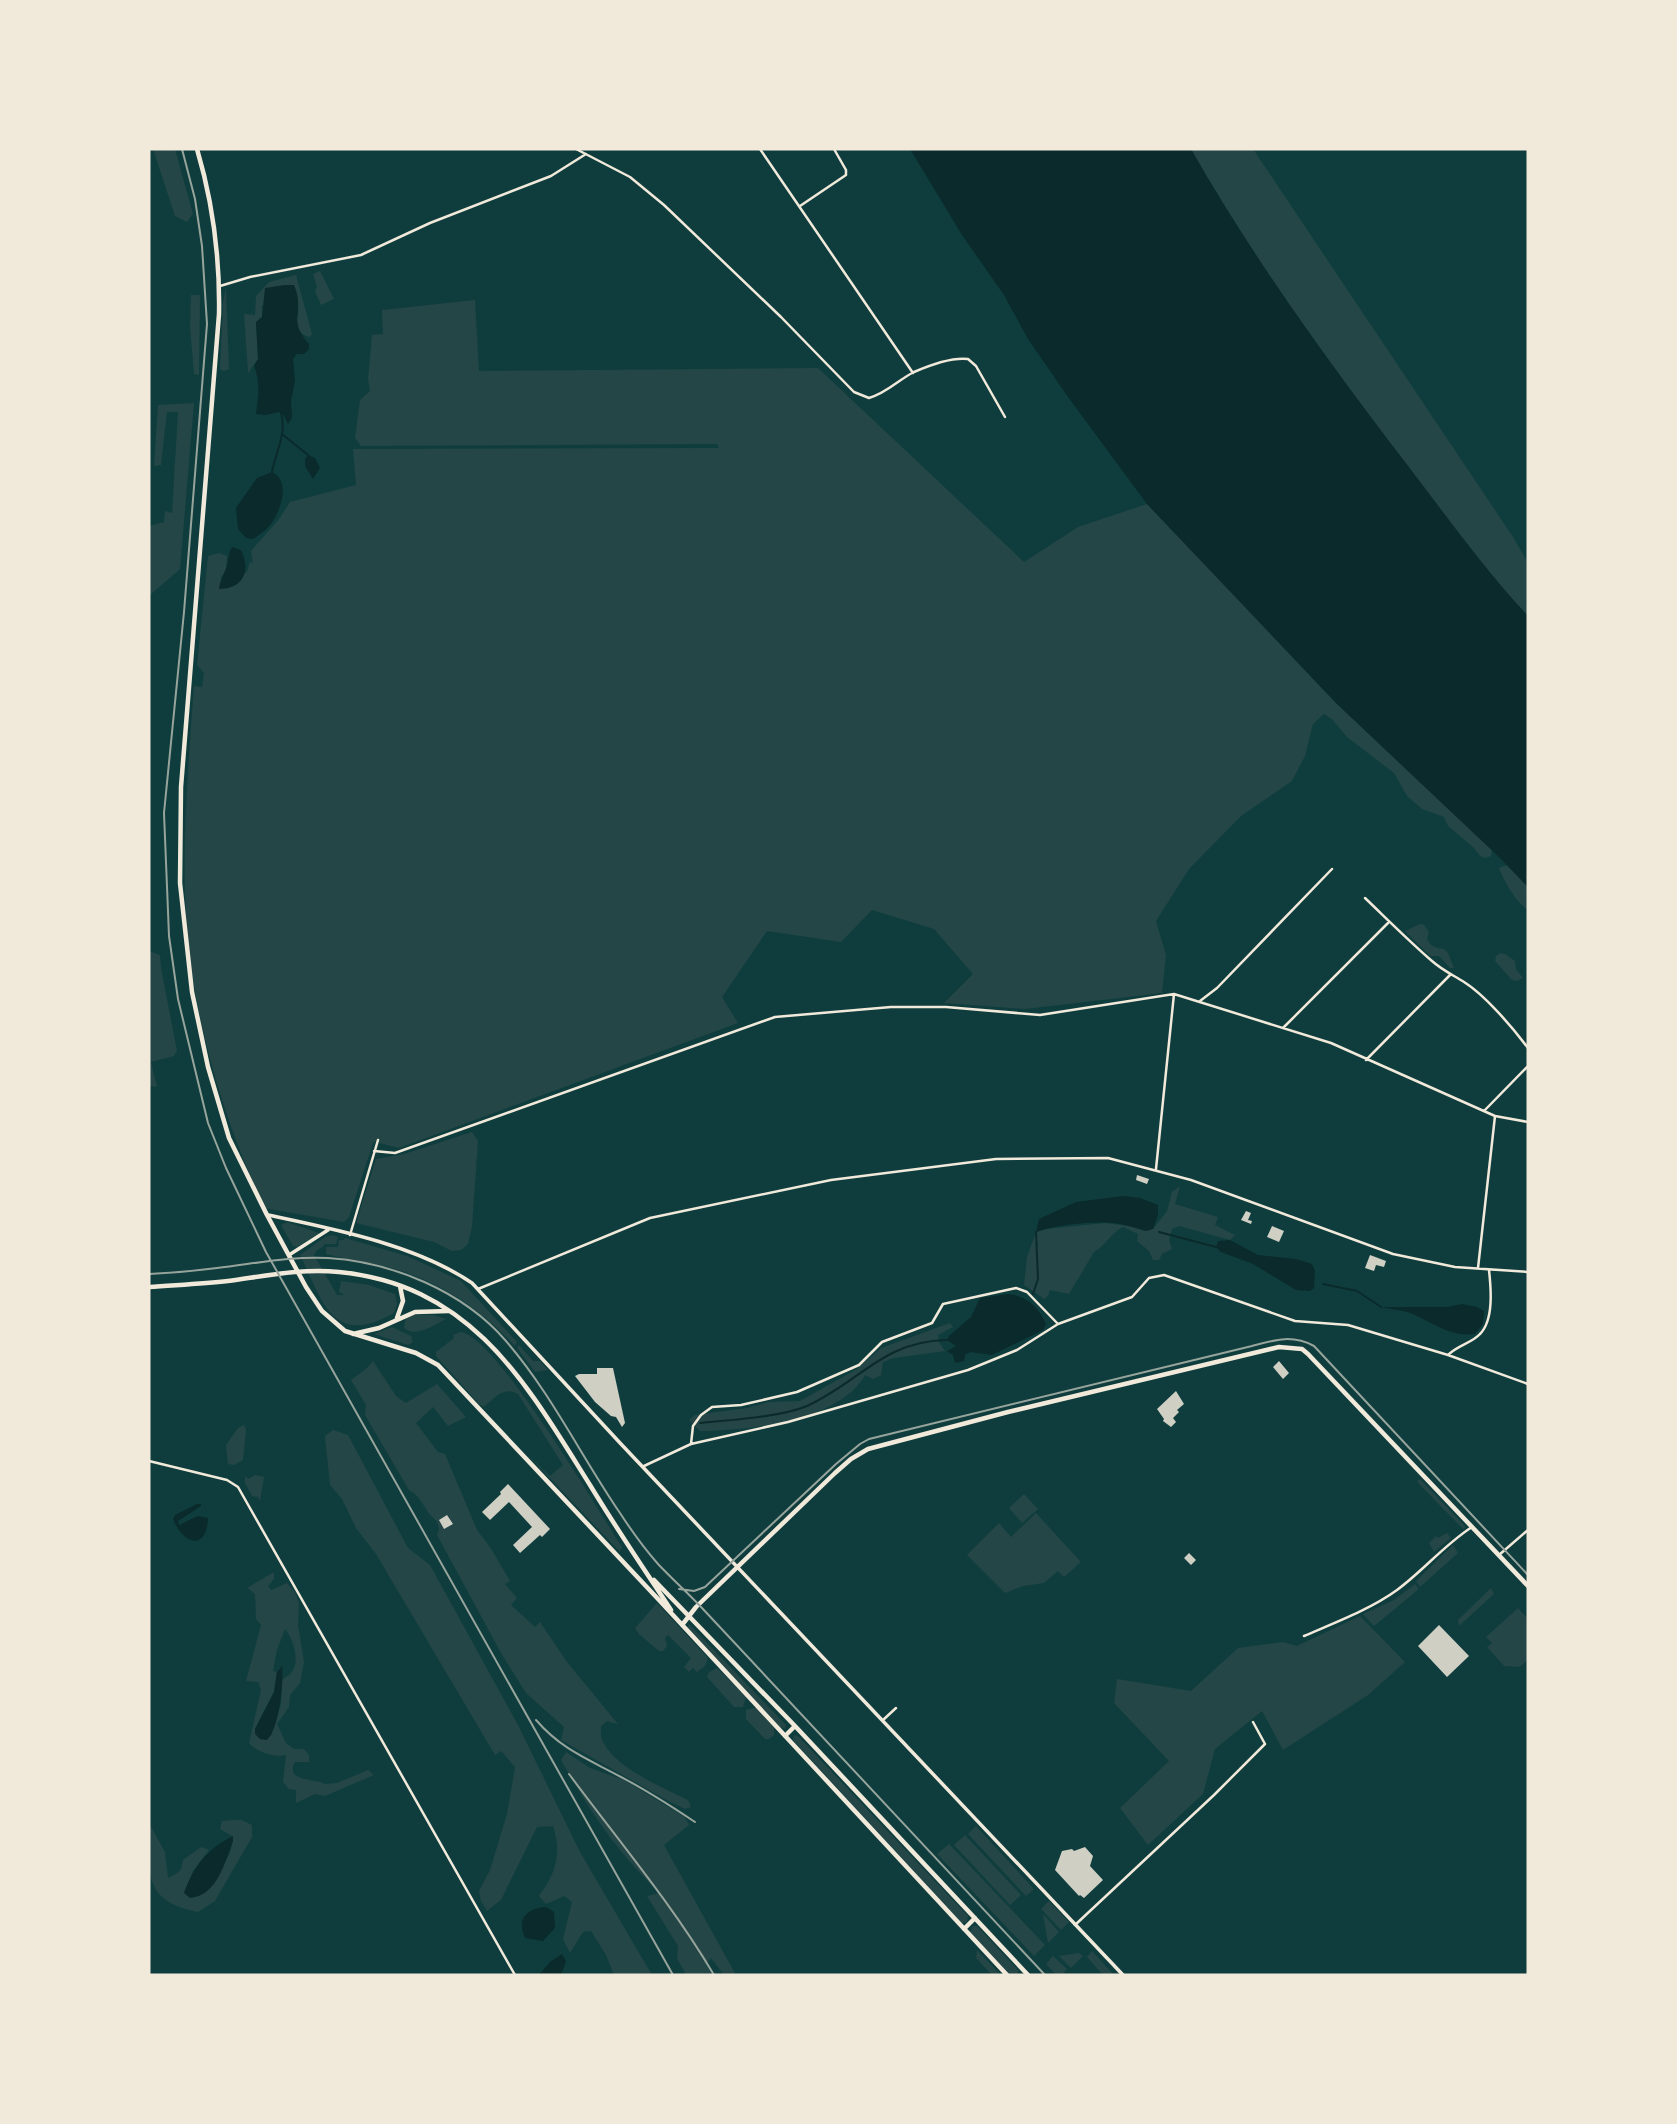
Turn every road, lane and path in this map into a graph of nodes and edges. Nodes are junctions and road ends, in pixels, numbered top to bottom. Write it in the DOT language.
graph roads {
  1 [pos="197,149"];
  2 [pos="576,149"];
  3 [pos="760,149"];
  4 [pos="834,149"];
  5 [pos="586,154"];
  6 [pos="800,206"];
  7 [pos="219,286"];
  8 [pos="913,373"];
  9 [pos="1005,417"];
  10 [pos="1332,869"];
  11 [pos="1365,898"];
  12 [pos="1389,922"];
  13 [pos="1450,975"];
  14 [pos="1174,994"];
  15 [pos="1200,1001"];
  16 [pos="1284,1027"];
  17 [pos="1528,1048"];
  18 [pos="1366,1060"];
  19 [pos="1528,1066"];
  20 [pos="1484,1111"];
  21 [pos="1495,1116"];
  22 [pos="1528,1122"];
  23 [pos="378,1140"];
  24 [pos="374,1151"];
  25 [pos="1156,1170"];
  26 [pos="267,1215"];
  27 [pos="328,1230"];
  28 [pos="349,1235"];
  29 [pos="288,1255"];
  30 [pos="1478,1268"];
  31 [pos="1489,1269"];
  32 [pos="1528,1272"];
  33 [pos="400,1285"];
  34 [pos="149,1287"];
  35 [pos="478,1289"];
  36 [pos="449,1311"];
  37 [pos="397,1318"];
  38 [pos="1058,1324"];
  39 [pos="352,1334"];
  40 [pos="1448,1355"];
  41 [pos="1528,1384"];
  42 [pos="691,1444"];
  43 [pos="149,1461"];
  44 [pos="643,1467"];
  45 [pos="1472,1527"];
  46 [pos="1528,1530"];
  47 [pos="1499,1556"];
  48 [pos="738,1567"];
  49 [pos="646,1572"];
  50 [pos="1528,1586"];
  51 [pos="690,1615"];
  52 [pos="682,1625"];
  53 [pos="1304,1636"];
  54 [pos="895,1708"];
  55 [pos="883,1720"];
  56 [pos="1254,1722"];
  57 [pos="795,1726"];
  58 [pos="785,1736"];
  59 [pos="975,1918"];
  60 [pos="1075,1925"];
  61 [pos="964,1929"];
  62 [pos="515,1975"];
  63 [pos="1007,1975"];
  64 [pos="1026,1975"];
  65 [pos="1123,1975"];
  1 -- 7 [label="main road"];
  2 -- 5 [label="street"];
  3 -- 6 [label="street"];
  4 -- 6 [label="street"];
  5 -- 7 [label="street"];
  5 -- 8 [label="street"];
  6 -- 8 [label="street"];
  7 -- 26 [label="main road"];
  8 -- 9 [label="street"];
  10 -- 15 [label="street"];
  11 -- 12 [label="street"];
  12 -- 13 [label="street"];
  12 -- 16 [label="street"];
  13 -- 17 [label="street"];
  13 -- 18 [label="street"];
  14 -- 15 [label="street"];
  14 -- 24 [label="street"];
  14 -- 25 [label="street"];
  15 -- 16 [label="street"];
  16 -- 18 [label="street"];
  18 -- 20 [label="street"];
  19 -- 20 [label="street"];
  20 -- 21 [label="street"];
  21 -- 22 [label="street"];
  21 -- 30 [label="street"];
  23 -- 24 [label="street"];
  24 -- 28 [label="street"];
  25 -- 30 [label="street"];
  25 -- 35 [label="street"];
  26 -- 27 [label="street"];
  26 -- 29 [label="main road"];
  27 -- 28 [label="street"];
  27 -- 29 [label="street"];
  28 -- 35 [label="street"];
  29 -- 39 [label="main road"];
  30 -- 31 [label="street"];
  31 -- 32 [label="street"];
  31 -- 40 [label="street"];
  33 -- 34 [label="main road"];
  33 -- 36 [label="main road"];
  33 -- 37 [label="main road"];
  35 -- 44 [label="street"];
  36 -- 37 [label="main road"];
  36 -- 49 [label="main road"];
  37 -- 39 [label="main road"];
  38 -- 40 [label="street"];
  38 -- 42 [label="street"];
  38 -- 42 [label="street"];
  39 -- 52 [label="main road"];
  40 -- 41 [label="street"];
  42 -- 44 [label="street"];
  43 -- 62 [label="street"];
  44 -- 48 [label="street"];
  45 -- 47 [label="main road"];
  45 -- 48 [label="main road"];
  45 -- 53 [label="street"];
  46 -- 47 [label="street"];
  47 -- 50 [label="main road"];
  48 -- 51 [label="main road"];
  48 -- 55 [label="street"];
  49 -- 51 [label="main road"];
  49 -- 52 [label="main road"];
  51 -- 52 [label="main road"];
  51 -- 57 [label="main road"];
  52 -- 58 [label="main road"];
  54 -- 55 [label="street"];
  55 -- 60 [label="street"];
  56 -- 60 [label="street"];
  57 -- 58 [label="main road"];
  57 -- 59 [label="main road"];
  58 -- 61 [label="main road"];
  59 -- 61 [label="main road"];
  59 -- 64 [label="main road"];
  60 -- 65 [label="street"];
  61 -- 63 [label="main road"];
}
